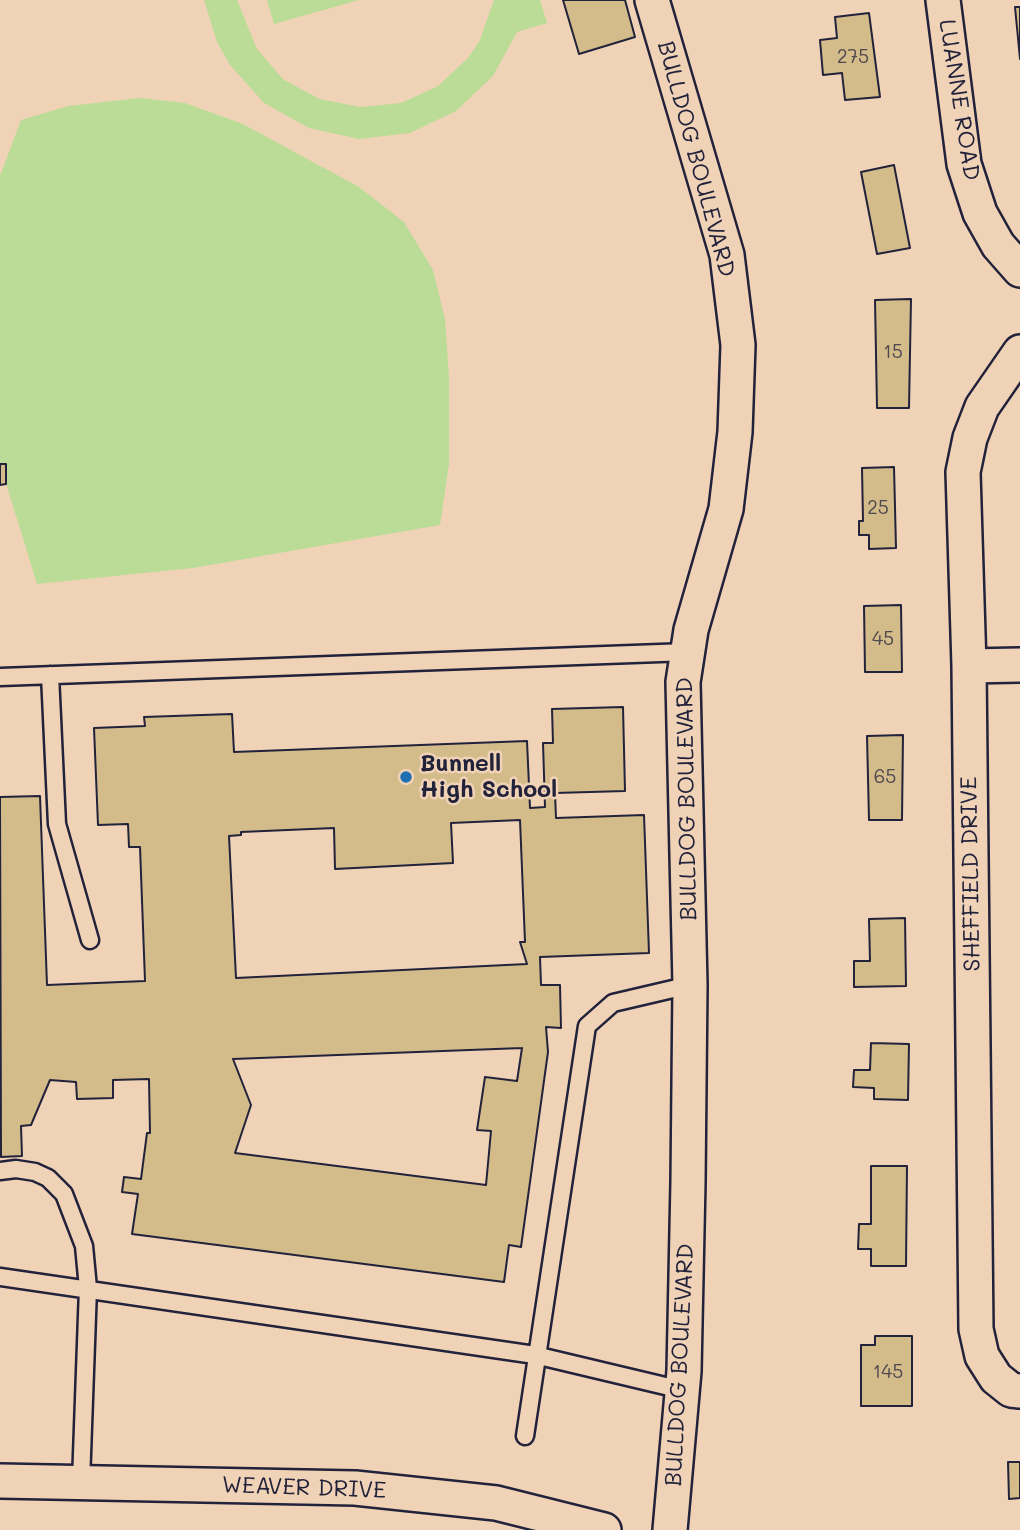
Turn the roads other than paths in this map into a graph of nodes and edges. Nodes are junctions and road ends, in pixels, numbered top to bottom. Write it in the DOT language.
graph roads {
  1 [pos="652,0"];
  2 [pos="943,0"];
  3 [pos="1020,270"];
  4 [pos="1020,352"];
  5 [pos="688,652"];
  6 [pos="1020,665"];
  7 [pos="969,666"];
  8 [pos="50,675"];
  9 [pos="0,677"];
  10 [pos="90,940"];
  11 [pos="690,985"];
  12 [pos="0,1171"];
  13 [pos="0,1277"];
  14 [pos="88,1288"];
  15 [pos="536,1355"];
  16 [pos="682,1390"];
  17 [pos="1020,1391"];
  18 [pos="525,1436"];
  19 [pos="0,1481"];
  20 [pos="81,1482"];
  21 [pos="604,1530"];
  22 [pos="670,1530"];
  1 -- 5 [label="street, BULLDOG BOULEVARD"];
  2 -- 3 [label="street, LUANNE ROAD"];
  4 -- 7 [label="street, SHEFFIELD DRIVE"];
  5 -- 8 [label="lane"];
  5 -- 11 [label="street, BULLDOG BOULEVARD"];
  6 -- 7 [label="street"];
  7 -- 17 [label="street, SHEFFIELD DRIVE"];
  8 -- 9 [label="lane"];
  8 -- 10 [label="lane"];
  11 -- 15 [label="lane"];
  11 -- 16 [label="street, BULLDOG BOULEVARD"];
  12 -- 14 [label="lane"];
  13 -- 14 [label="lane"];
  14 -- 15 [label="lane"];
  14 -- 20 [label="lane"];
  15 -- 16 [label="lane"];
  15 -- 18 [label="lane"];
  16 -- 22 [label="street, BULLDOG BOULEVARD"];
  19 -- 20 [label="street, WEAVER DRIVE"];
  20 -- 21 [label="street, WEAVER DRIVE"];
}
